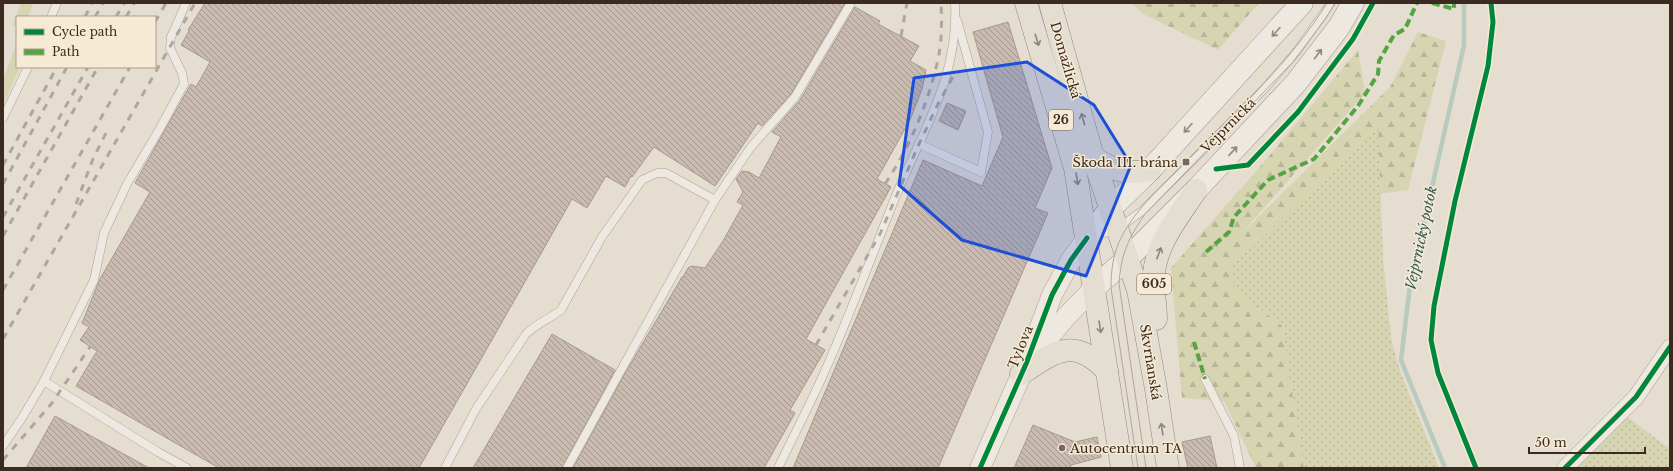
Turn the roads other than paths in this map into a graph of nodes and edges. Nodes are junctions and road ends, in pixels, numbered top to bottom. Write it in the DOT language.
graph roads {
  1 [pos="57,3"];
  2 [pos="186,3"];
  3 [pos="851,3"];
  4 [pos="955,3"];
  5 [pos="1026,3"];
  6 [pos="1050,3"];
  7 [pos="1302,3"];
  8 [pos="1331,3"];
  9 [pos="1353,3"];
  10 [pos="955,14"];
  11 [pos="51,16"];
  12 [pos="28,68"];
  13 [pos="3,118"];
  14 [pos="919,144"];
  15 [pos="1093,157"];
  16 [pos="1150,170"];
  17 [pos="1196,190"];
  18 [pos="715,200"];
  19 [pos="1110,209"];
  20 [pos="1117,229"];
  21 [pos="1086,238"];
  22 [pos="1128,258"];
  23 [pos="1094,288"];
  24 [pos="1670,347"];
  25 [pos="1024,369"];
  26 [pos="1107,371"];
  27 [pos="1206,379"];
  28 [pos="44,381"];
  29 [pos="1156,389"];
  30 [pos="3,446"];
  31 [pos="187,468"];
  32 [pos="445,468"];
  33 [pos="567,468"];
  34 [pos="778,468"];
  35 [pos="980,468"];
  36 [pos="1122,468"];
  37 [pos="1168,468"];
  38 [pos="1240,468"];
  39 [pos="1565,468"];
  1 -- 11 [label="lane"];
  2 -- 28 [label="lane"];
  3 -- 18 [label="lane"];
  4 -- 10 [label="lane"];
  5 -- 21 [label="main road, Domažlická / 26, one-way"];
  15 -- 6 [label="main road, Domažlická / 26, one-way"];
  7 -- 16 [label="main road, Vejprnická, one-way"];
  8 -- 20 [label="lane, Vejprnická"];
  17 -- 9 [label="main road, Vejprnická, one-way"];
  10 -- 14 [label="lane"];
  10 -- 14 [label="lane"];
  12 -- 13 [label="lane"];
  14 -- 34 [label="lane"];
  15 -- 16 [label="main road"];
  15 -- 19 [label="main road, Domažlická / 26"];
  16 -- 19 [label="main road, Vejprnická"];
  17 -- 22 [label="main road, Vejprnická"];
  29 -- 17 [label="main road, 605, one-way"];
  18 -- 32 [label="lane"];
  18 -- 33 [label="lane"];
  19 -- 20 [label="main road, 26"];
  19 -- 21 [label="main road, Vejprnická"];
  20 -- 21 [label="lane, Vejprnická"];
  20 -- 22 [label="main road, 26"];
  21 -- 23 [label="main road, 26"];
  21 -- 25 [label="street, Tylova"];
  22 -- 23 [label="main road, Vejprnická"];
  22 -- 29 [label="main road, Skvrňanská / 26"];
  23 -- 25 [label="street, Tylova"];
  23 -- 26 [label="main road, 26, one-way"];
  24 -- 39 [label="street"];
  25 -- 26 [label="main road"];
  25 -- 35 [label="street, Tylova"];
  26 -- 36 [label="main road, 26"];
  27 -- 38 [label="lane"];
  28 -- 30 [label="lane"];
  28 -- 31 [label="lane"];
  37 -- 29 [label="main road, Skvrňanská / 26, one-way"];
}
